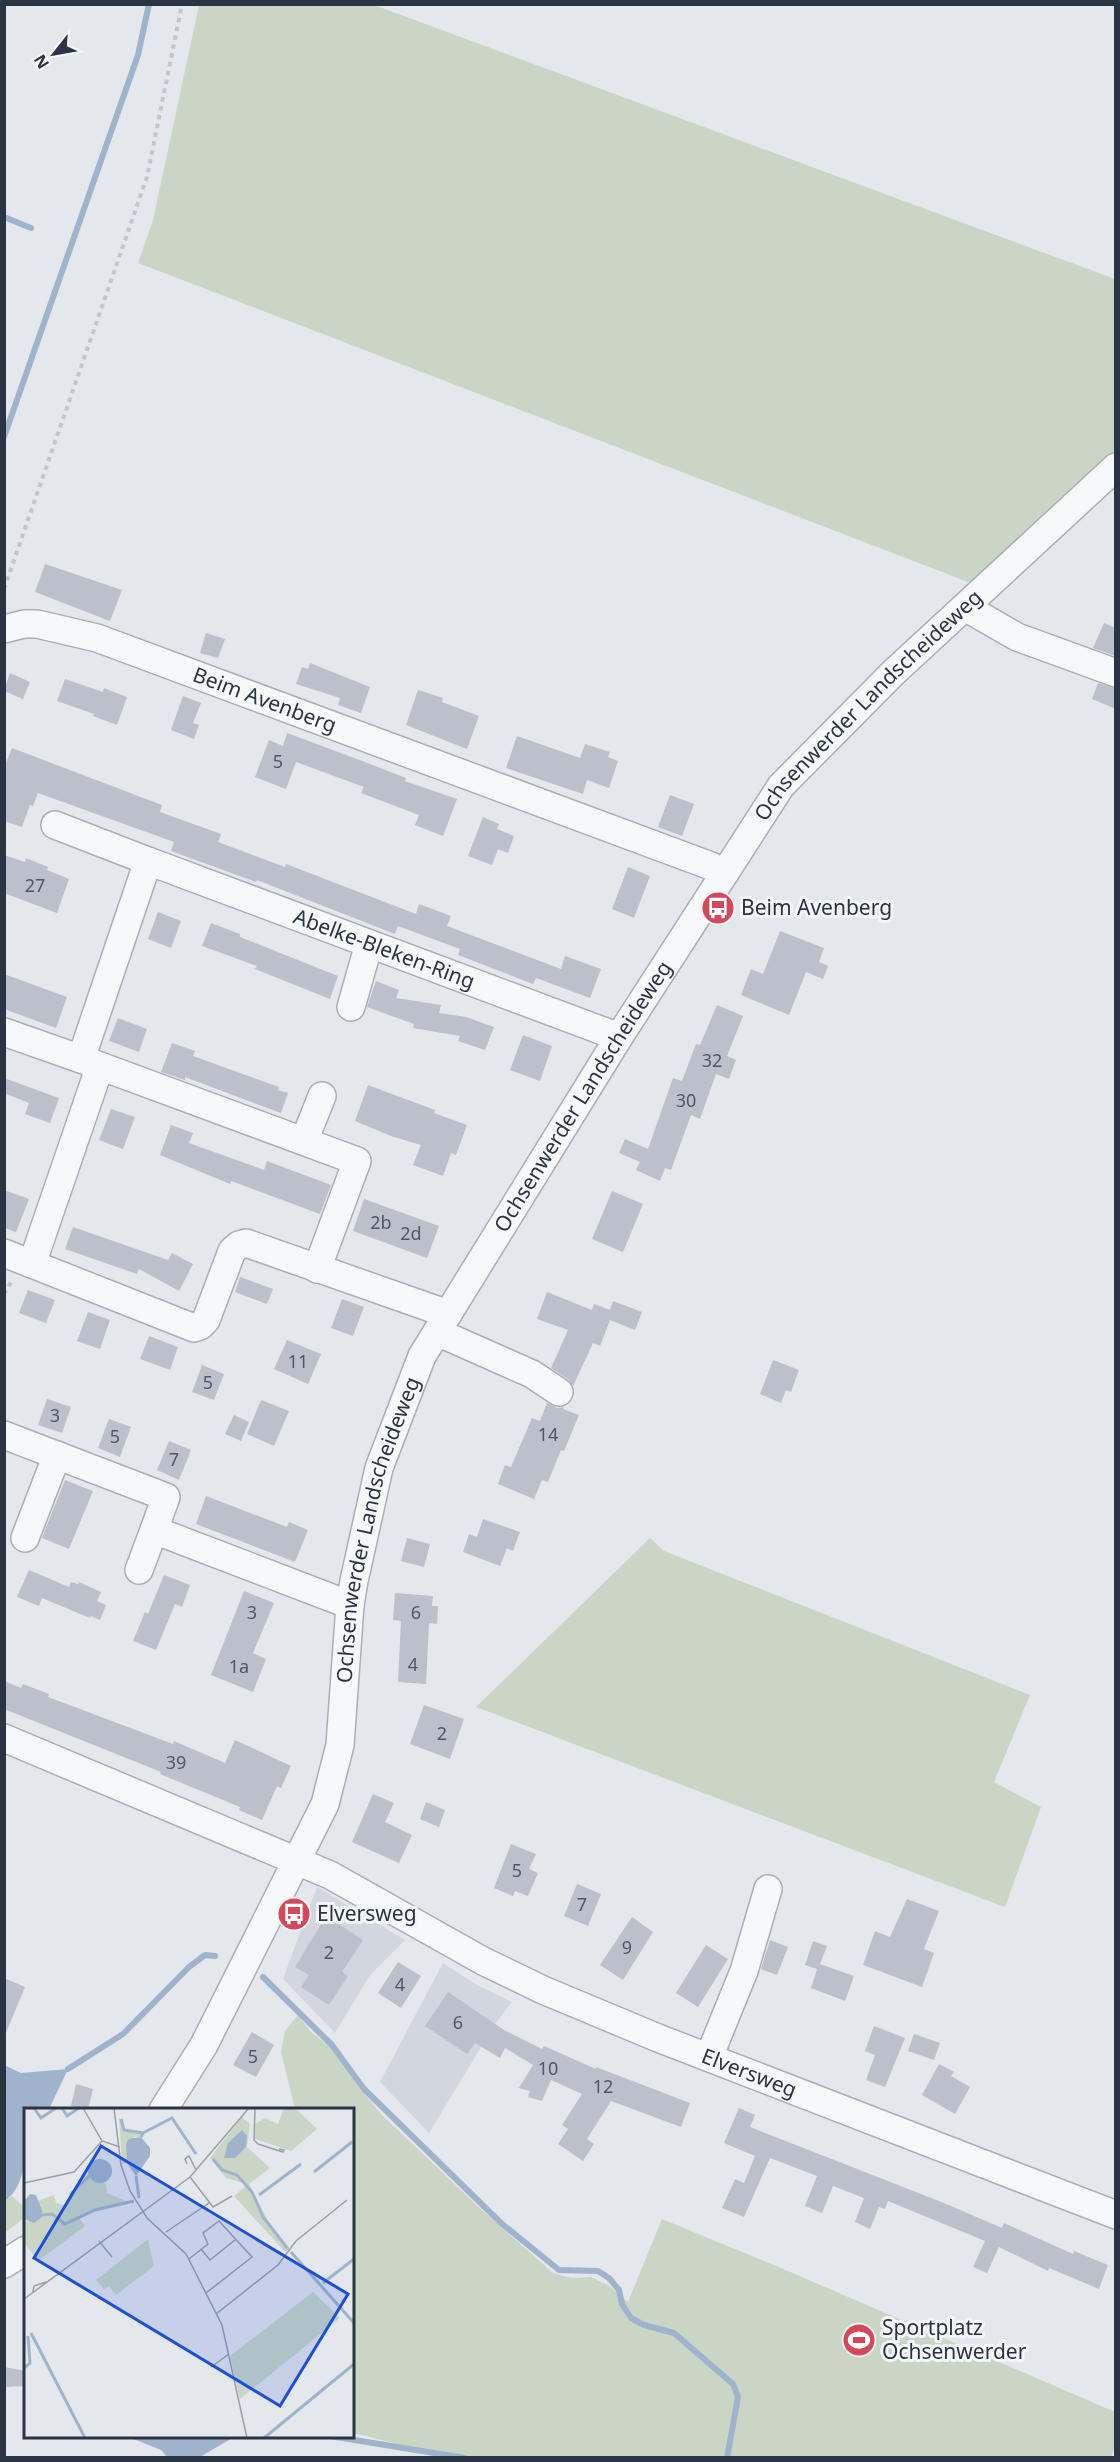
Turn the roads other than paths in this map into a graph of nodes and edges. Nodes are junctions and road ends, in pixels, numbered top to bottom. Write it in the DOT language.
graph roads {
  1 [pos="1116,466"];
  2 [pos="965,607"];
  3 [pos="4,629"];
  4 [pos="1116,673"];
  5 [pos="55,825"];
  6 [pos="148,861"];
  7 [pos="725,873"];
  8 [pos="369,944"];
  9 [pos="351,1007"];
  10 [pos="4,1032"];
  11 [pos="619,1037"];
  12 [pos="91,1063"];
  13 [pos="322,1096"];
  14 [pos="304,1141"];
  15 [pos="4,1253"];
  16 [pos="32,1264"];
  17 [pos="317,1269"];
  18 [pos="442,1323"];
  19 [pos="559,1392"];
  20 [pos="4,1435"];
  21 [pos="57,1455"];
  22 [pos="154,1530"];
  23 [pos="25,1538"];
  24 [pos="139,1570"];
  25 [pos="350,1605"];
  26 [pos="4,1738"];
  27 [pos="296,1860"];
  28 [pos="768,1889"];
  29 [pos="709,2057"];
  30 [pos="164,2108"];
  31 [pos="1116,2214"];
  32 [pos="24,2251"];
  33 [pos="4,2264"];
  1 -- 2 [label="street, Ochsenwerder Landscheideweg"];
  2 -- 4 [label="street"];
  2 -- 7 [label="street, Ochsenwerder Landscheideweg"];
  3 -- 7 [label="street, Beim Avenberg"];
  5 -- 6 [label="street, Abelke-Bleken-Ring"];
  6 -- 8 [label="street, Abelke-Bleken-Ring"];
  6 -- 12 [label="street"];
  7 -- 11 [label="street, Ochsenwerder Landscheideweg"];
  8 -- 9 [label="street"];
  8 -- 11 [label="street, Abelke-Bleken-Ring"];
  10 -- 12 [label="street"];
  11 -- 18 [label="street, Ochsenwerder Landscheideweg"];
  12 -- 14 [label="street"];
  12 -- 16 [label="street"];
  13 -- 14 [label="street"];
  14 -- 17 [label="street"];
  15 -- 16 [label="street"];
  16 -- 17 [label="street"];
  17 -- 18 [label="street"];
  18 -- 19 [label="street"];
  18 -- 25 [label="street, Ochsenwerder Landscheideweg"];
  20 -- 21 [label="street"];
  21 -- 22 [label="street"];
  21 -- 23 [label="street"];
  22 -- 24 [label="street"];
  22 -- 25 [label="street"];
  25 -- 27 [label="street, Ochsenwerder Landscheideweg"];
  26 -- 27 [label="street, Elversweg"];
  27 -- 29 [label="street, Elversweg"];
  27 -- 30 [label="street, Ochsenwerder Landscheideweg"];
  28 -- 29 [label="street"];
  29 -- 31 [label="street, Elversweg"];
  32 -- 33 [label="street"];
}
